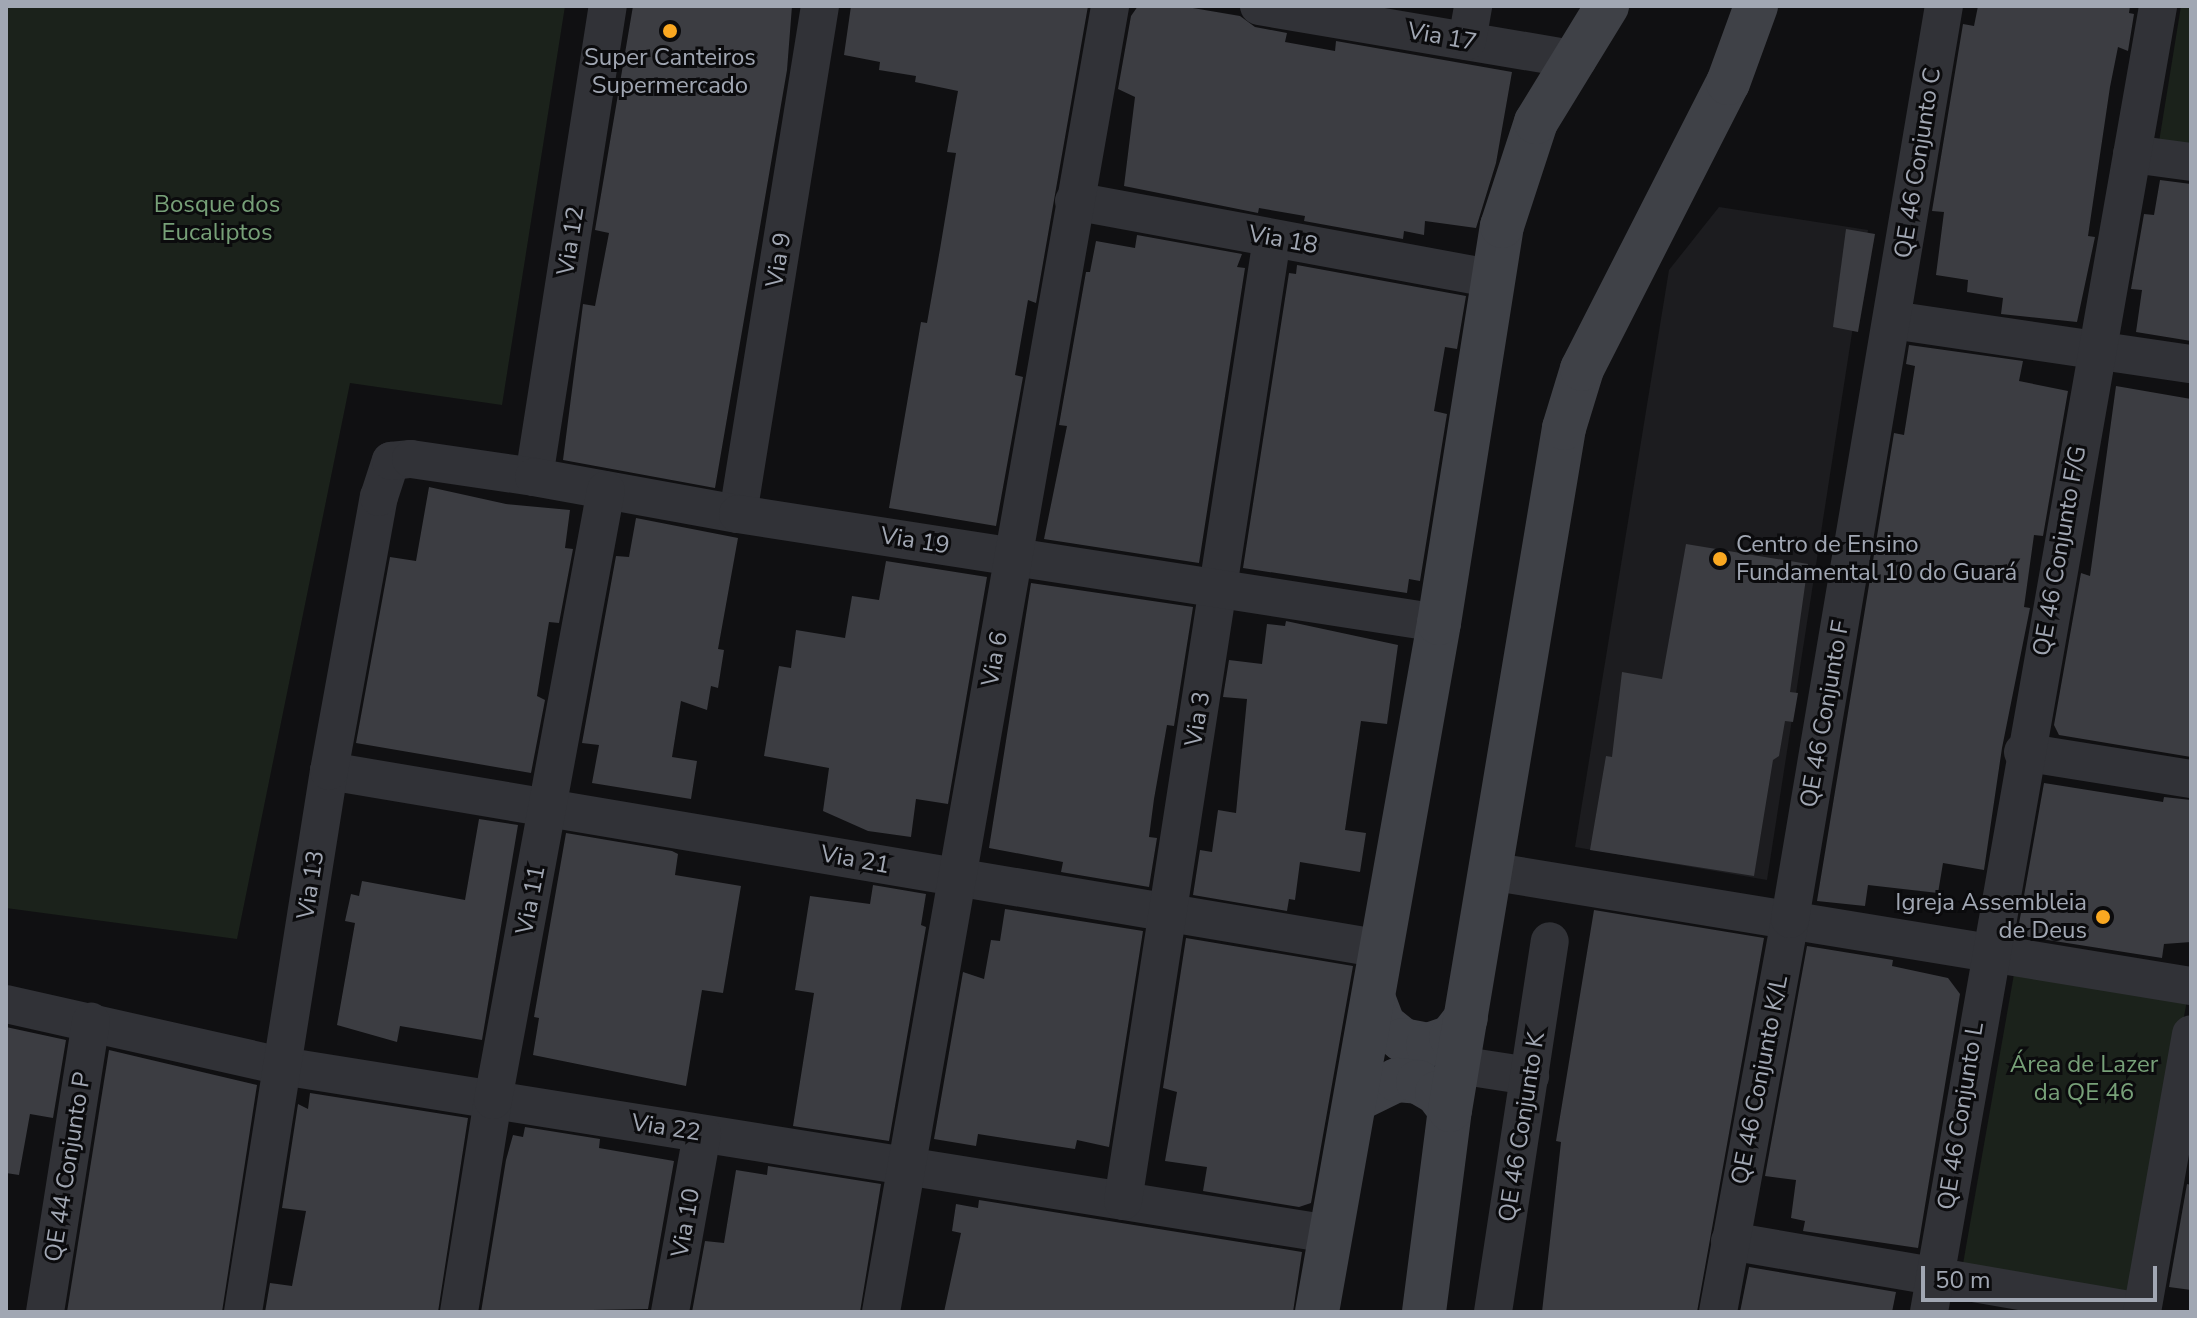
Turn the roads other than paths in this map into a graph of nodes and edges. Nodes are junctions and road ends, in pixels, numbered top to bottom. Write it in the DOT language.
graph roads {
  1 [pos="608,6"];
  2 [pos="820,6"];
  3 [pos="1110,6"];
  4 [pos="1259,6"];
  5 [pos="1607,6"];
  6 [pos="1756,6"];
  7 [pos="1944,6"];
  8 [pos="2158,6"];
  9 [pos="1470,24"];
  10 [pos="1577,60"];
  11 [pos="2132,154"];
  12 [pos="2191,162"];
  13 [pos="1074,201"];
  14 [pos="1272,238"];
  15 [pos="1491,278"];
  16 [pos="1892,320"];
  17 [pos="2097,349"];
  18 [pos="2191,364"];
  19 [pos="391,461"];
  20 [pos="534,477"];
  21 [pos="606,490"];
  22 [pos="738,514"];
  23 [pos="1014,557"];
  24 [pos="1219,589"];
  25 [pos="1439,623"];
  26 [pos="2023,752"];
  27 [pos="329,771"];
  28 [pos="2191,779"];
  29 [pos="548,808"];
  30 [pos="1489,871"];
  31 [pos="956,877"];
  32 [pos="1167,913"];
  33 [pos="1790,919"];
  34 [pos="1550,941"];
  35 [pos="1382,949"];
  36 [pos="1988,954"];
  37 [pos="2191,986"];
  38 [pos="1374,1000"];
  39 [pos="6,1004"];
  40 [pos="1466,1018"];
  41 [pos="91,1022"];
  42 [pos="2191,1034"];
  43 [pos="1458,1065"];
  44 [pos="282,1066"];
  45 [pos="1530,1076"];
  46 [pos="493,1100"];
  47 [pos="1356,1100"];
  48 [pos="1450,1110"];
  49 [pos="702,1134"];
  50 [pos="906,1166"];
  51 [pos="1123,1201"];
  52 [pos="1330,1234"];
  53 [pos="1730,1241"];
  54 [pos="1932,1295"];
  55 [pos="45,1312"];
  56 [pos="243,1312"];
  57 [pos="459,1312"];
  58 [pos="670,1312"];
  59 [pos="881,1312"];
  60 [pos="1317,1312"];
  61 [pos="1424,1312"];
  62 [pos="1493,1312"];
  63 [pos="1718,1312"];
  64 [pos="2142,1312"];
  1 -- 20 [label="street, Via 12"];
  2 -- 22 [label="street, Via 9"];
  3 -- 13 [label="street, Via 6"];
  4 -- 9 [label="street, Via 17"];
  5 -- 10 [label="street"];
  6 -- 30 [label="street"];
  7 -- 16 [label="street, QE 46 Conjunto C"];
  8 -- 11 [label="street"];
  9 -- 10 [label="street, Via 17"];
  10 -- 15 [label="street"];
  11 -- 12 [label="street"];
  11 -- 17 [label="street, QE 46 Conjunto F/G"];
  13 -- 14 [label="street, Via 18"];
  13 -- 23 [label="street, Via 6"];
  14 -- 15 [label="street, Via 18"];
  14 -- 24 [label="street, Via 3"];
  15 -- 25 [label="street"];
  16 -- 17 [label="street"];
  16 -- 33 [label="street, QE 46 Conjunto F"];
  17 -- 18 [label="street"];
  17 -- 26 [label="street, QE 46 Conjunto F/G"];
  19 -- 20 [label="street, Via 19"];
  19 -- 27 [label="street, Via 13"];
  20 -- 21 [label="street, Via 19"];
  21 -- 22 [label="street, Via 19"];
  21 -- 29 [label="street, Via 11"];
  22 -- 23 [label="street, Via 19"];
  23 -- 24 [label="street, Via 19"];
  23 -- 31 [label="street, Via 6"];
  24 -- 25 [label="street, Via 19"];
  24 -- 32 [label="street, Via 3"];
  25 -- 35 [label="street"];
  26 -- 28 [label="street"];
  26 -- 36 [label="street, QE 46 Conjunto F/G"];
  27 -- 29 [label="street, Via 21"];
  27 -- 44 [label="street, Via 13"];
  29 -- 31 [label="street, Via 21"];
  29 -- 46 [label="street, Via 11"];
  30 -- 33 [label="street"];
  30 -- 40 [label="street"];
  31 -- 32 [label="street, Via 21"];
  31 -- 50 [label="street, Via 6"];
  32 -- 35 [label="street, Via 21"];
  32 -- 51 [label="street, Via 3"];
  33 -- 36 [label="street"];
  33 -- 53 [label="street, QE 46 Conjunto K/L"];
  34 -- 45 [label="street, QE 46 Conjunto K"];
  35 -- 38 [label="street"];
  36 -- 37 [label="street"];
  36 -- 54 [label="street, QE 46 Conjunto L"];
  38 -- 40 [label="street"];
  38 -- 47 [label="street"];
  39 -- 41 [label="street, Via 22"];
  40 -- 43 [label="street"];
  41 -- 44 [label="street, Via 22"];
  41 -- 55 [label="street, QE 44 Conjunto P"];
  42 -- 64 [label="street"];
  43 -- 45 [label="street"];
  43 -- 48 [label="street"];
  44 -- 46 [label="street, Via 22"];
  44 -- 56 [label="street, Via 13"];
  45 -- 62 [label="street, QE 46 Conjunto K"];
  46 -- 49 [label="street, Via 22"];
  46 -- 57 [label="street, Via 11"];
  47 -- 48 [label="street"];
  47 -- 52 [label="street"];
  48 -- 61 [label="street"];
  49 -- 50 [label="street, Via 22"];
  49 -- 58 [label="street, Via 10"];
  50 -- 51 [label="street, Via 22"];
  50 -- 59 [label="street, Via 6"];
  51 -- 52 [label="street, Via 22"];
  52 -- 60 [label="street"];
  53 -- 54 [label="street"];
  53 -- 63 [label="street, QE 46 Conjunto K/L"];
  54 -- 64 [label="street"];
}
